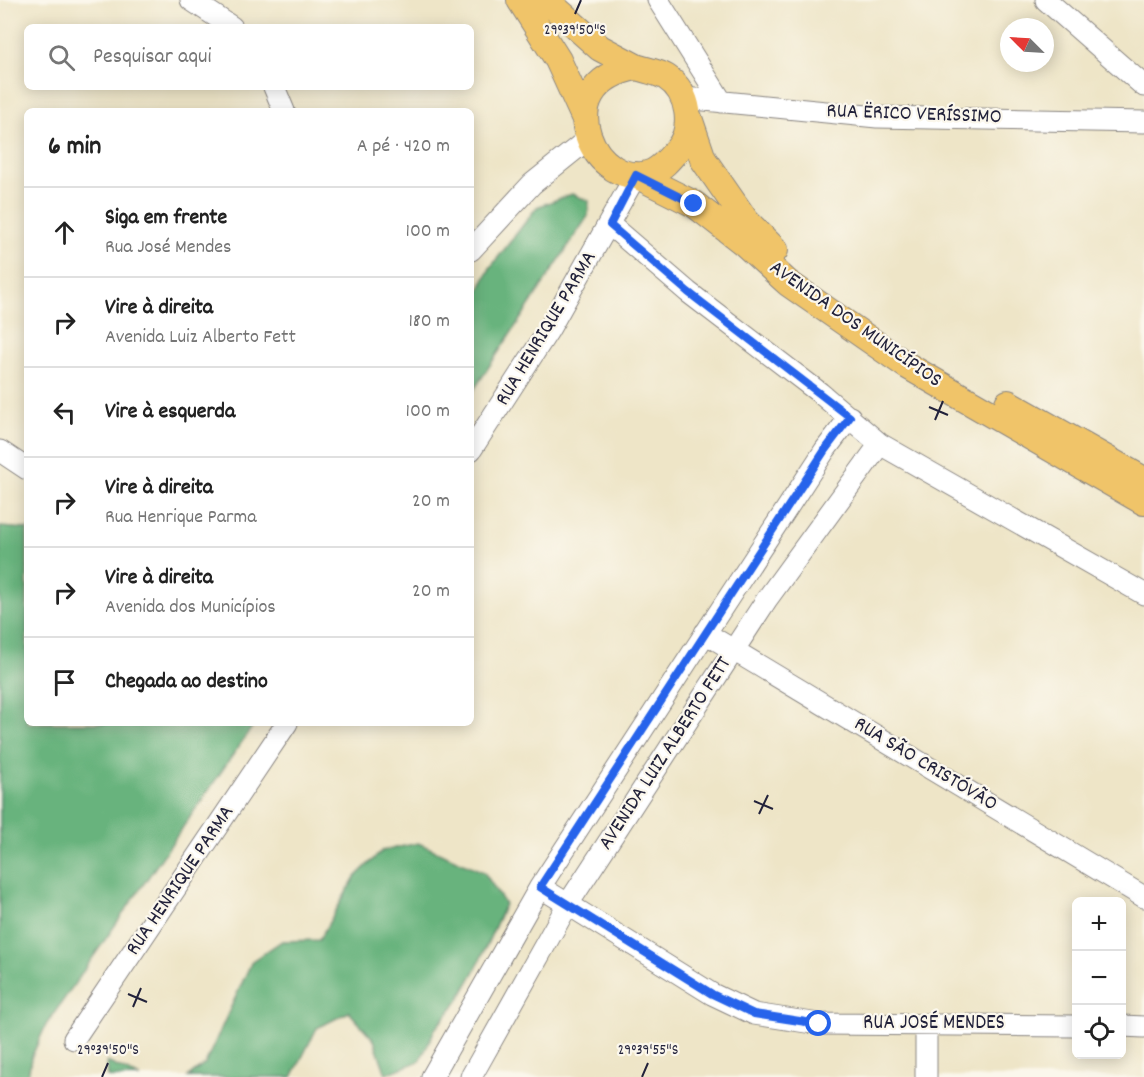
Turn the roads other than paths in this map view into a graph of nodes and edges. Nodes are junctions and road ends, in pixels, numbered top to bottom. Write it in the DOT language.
graph roads {
  1 [pos="191,0"];
  2 [pos="520,0"];
  3 [pos="546,0"];
  4 [pos="657,0"];
  5 [pos="1046,0"];
  6 [pos="227,24"];
  7 [pos="636,67"];
  8 [pos="1144,86"];
  9 [pos="275,90"];
  10 [pos="722,102"];
  11 [pos="283,108"];
  12 [pos="686,108"];
  13 [pos="1144,122"];
  14 [pos="586,128"];
  15 [pos="636,175"];
  16 [pos="610,225"];
  17 [pos="474,247"];
  18 [pos="850,417"];
  19 [pos="880,444"];
  20 [pos="474,445"];
  21 [pos="0,451"];
  22 [pos="24,467"];
  23 [pos="1144,480"];
  24 [pos="1144,502"];
  25 [pos="1144,594"];
  26 [pos="705,633"];
  27 [pos="734,650"];
  28 [pos="285,726"];
  29 [pos="540,887"];
  30 [pos="1144,897"];
  31 [pos="568,904"];
  32 [pos="926,1024"];
  33 [pos="1072,1026"];
  34 [pos="1126,1026"];
  35 [pos="1144,1027"];
  36 [pos="74,1039"];
  37 [pos="432,1077"];
  38 [pos="471,1077"];
  39 [pos="926,1077"];
  1 -- 6 [label="street"];
  2 -- 14 [label="main road"];
  3 -- 7 [label="main road"];
  4 -- 10 [label="street"];
  5 -- 8 [label="street"];
  7 -- 12 [label="main road"];
  7 -- 14 [label="main road"];
  9 -- 11 [label="street"];
  10 -- 12 [label="street, RUA ËRICO VERÍSSIMO"];
  10 -- 13 [label="street, RUA ËRICO VERÍSSIMO"];
  12 -- 15 [label="main road"];
  12 -- 23 [label="main road, AVENIDA DOS MUNICÍPIOS"];
  14 -- 15 [label="main road"];
  14 -- 17 [label="street"];
  15 -- 16 [label="street, RUA HENRIQUE PARMA"];
  15 -- 24 [label="main road, AVENIDA DOS MUNICÍPIOS"];
  16 -- 18 [label="street"];
  16 -- 20 [label="street, RUA HENRIQUE PARMA"];
  18 -- 19 [label="street"];
  18 -- 26 [label="street, AVENIDA LUIZ ALBERTO FETT"];
  19 -- 25 [label="street"];
  19 -- 27 [label="street, AVENIDA LUIZ ALBERTO FETT"];
  21 -- 22 [label="street"];
  26 -- 27 [label="street, RUA SÃO CRISTÓVÃO"];
  26 -- 29 [label="street, AVENIDA LUIZ ALBERTO FETT"];
  27 -- 30 [label="street, RUA SÃO CRISTÓVÃO"];
  27 -- 31 [label="street, AVENIDA LUIZ ALBERTO FETT"];
  28 -- 36 [label="street, RUA HENRIQUE PARMA"];
  29 -- 31 [label="street, RUA JOSÉ MENDES"];
  29 -- 37 [label="street, AVENIDA LUIZ ALBERTO FETT"];
  31 -- 32 [label="street, RUA JOSÉ MENDES"];
  31 -- 38 [label="street, AVENIDA LUIZ ALBERTO FETT"];
  32 -- 33 [label="street, RUA JOSÉ MENDES"];
  32 -- 39 [label="street"];
  34 -- 35 [label="street"];
}
